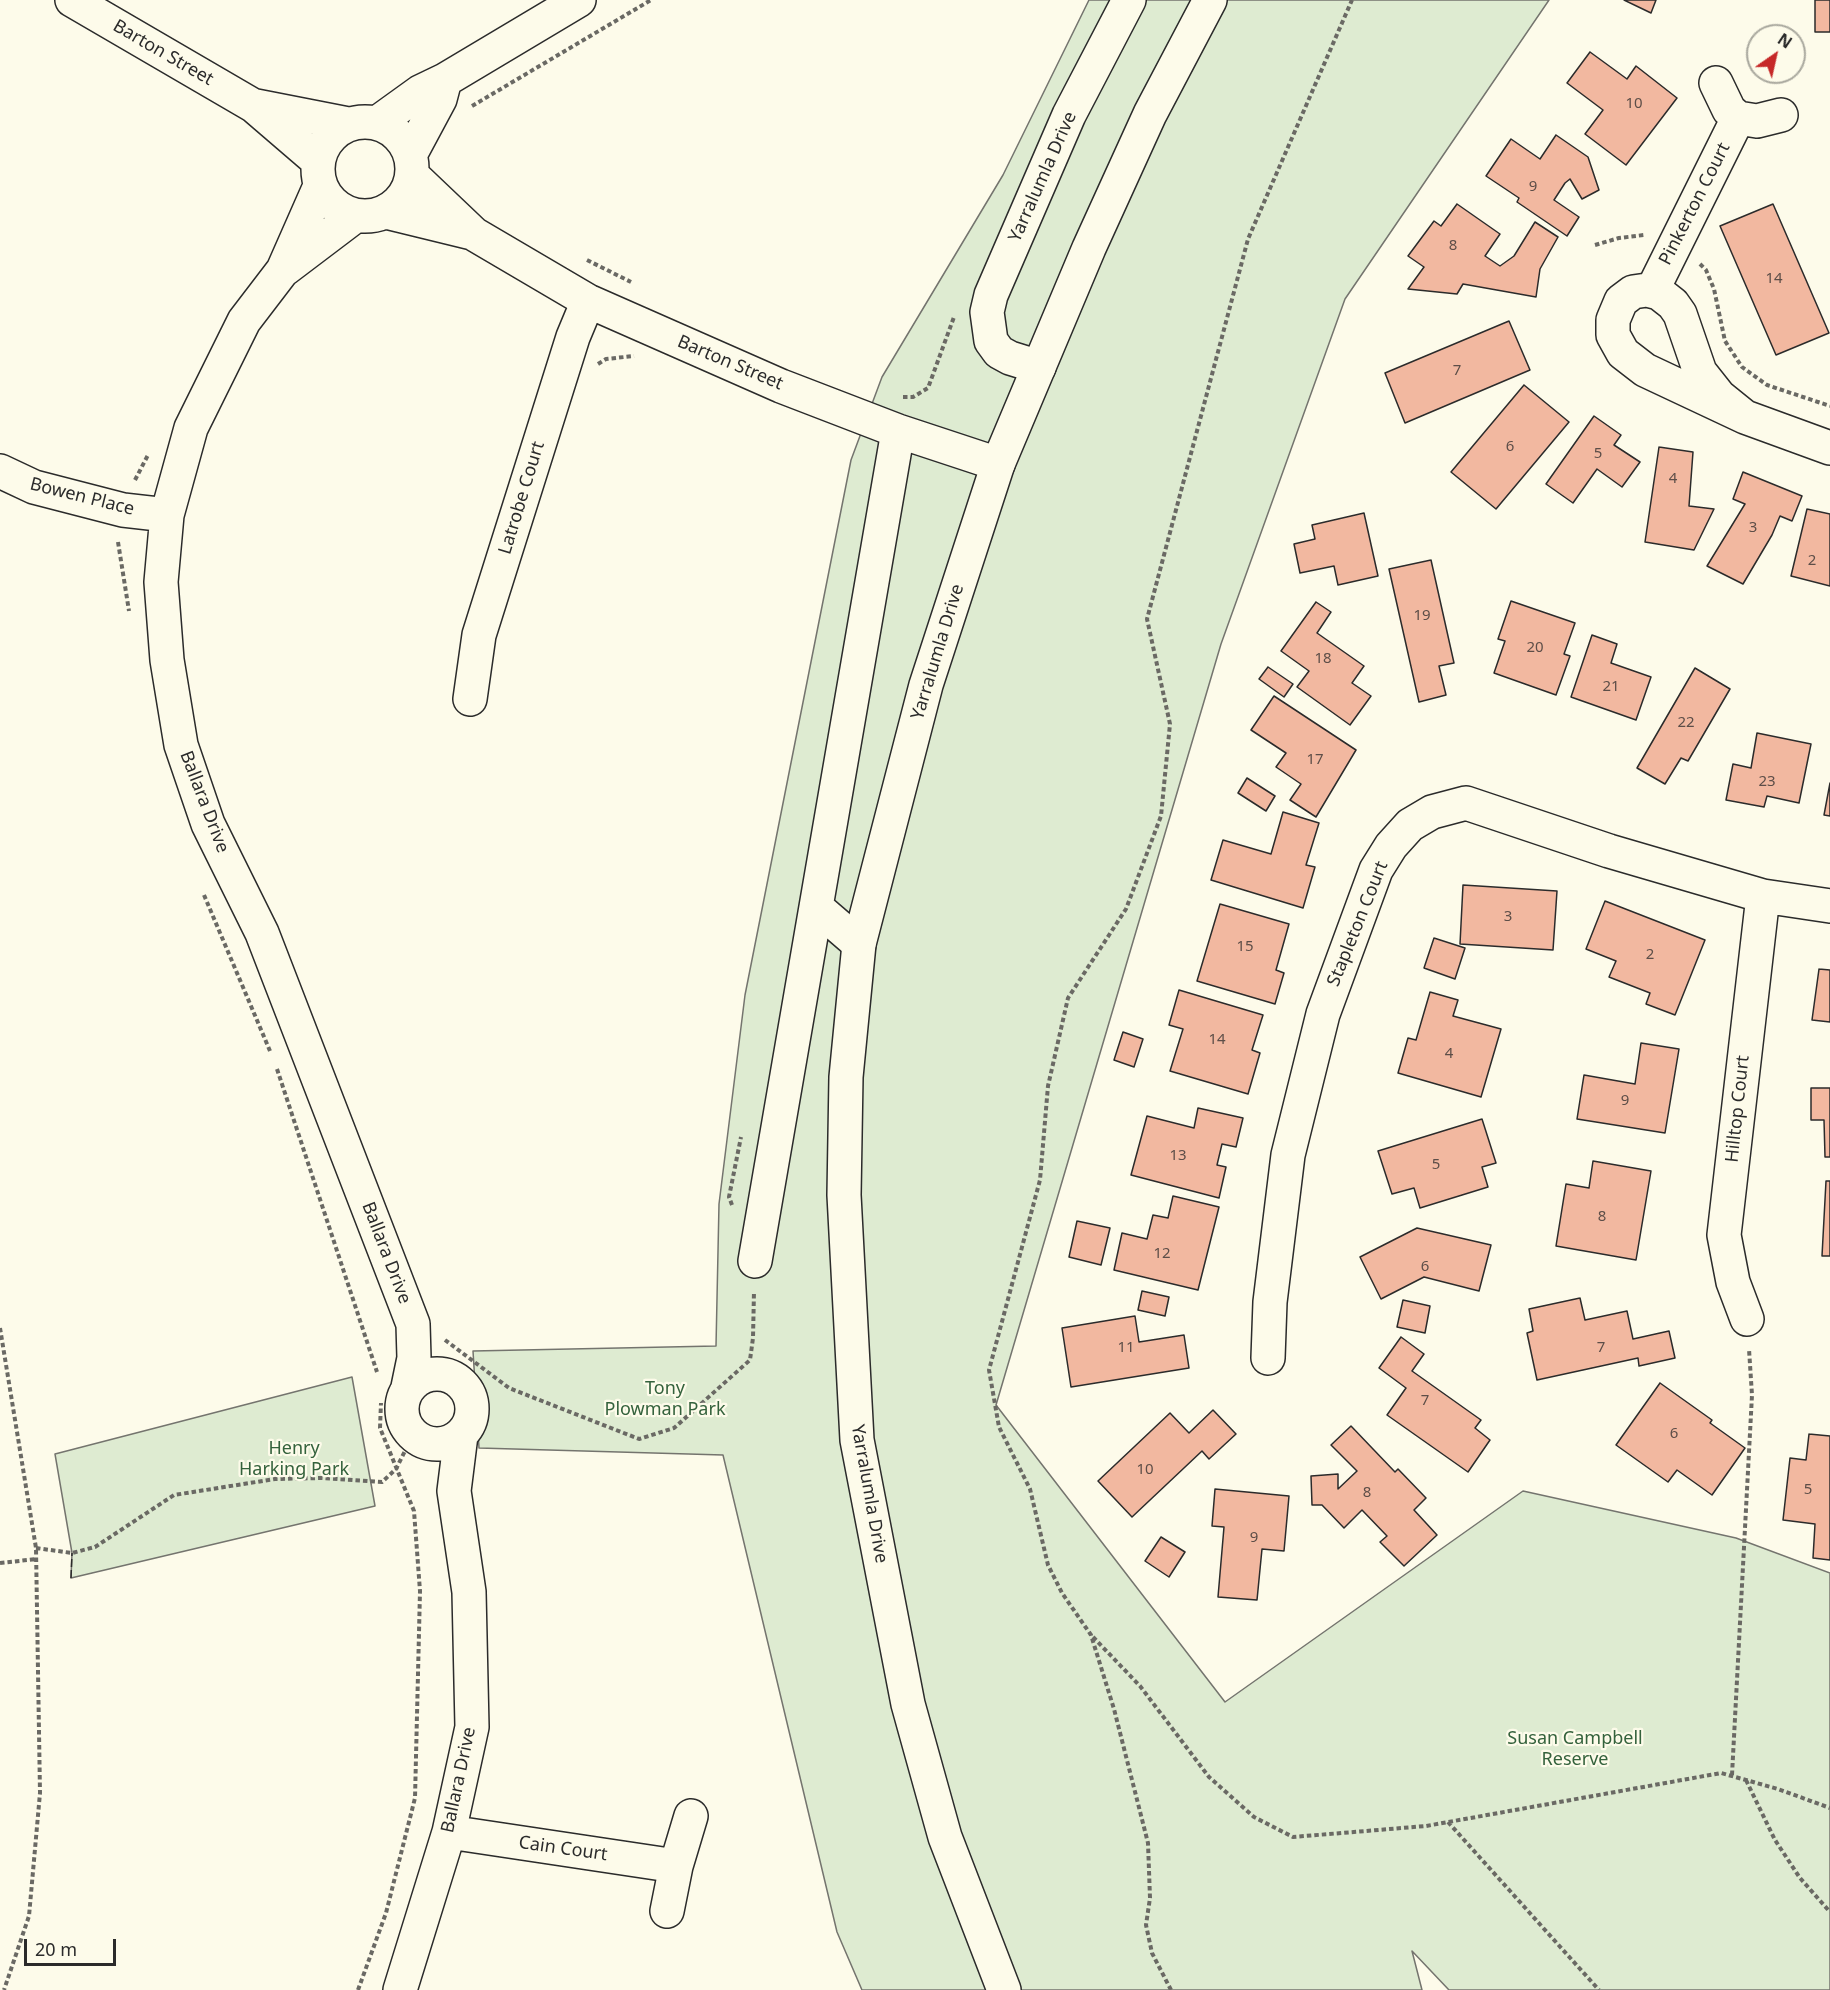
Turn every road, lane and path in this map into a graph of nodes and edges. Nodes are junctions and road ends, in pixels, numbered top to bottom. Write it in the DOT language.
graph roads {
  1 [pos="72,0"];
  2 [pos="579,0"];
  3 [pos="651,0"];
  4 [pos="1128,0"];
  5 [pos="1210,0"];
  6 [pos="1352,0"];
  7 [pos="445,80"];
  8 [pos="1716,83"];
  9 [pos="254,106"];
  10 [pos="469,108"];
  11 [pos="465,112"];
  12 [pos="1781,115"];
  13 [pos="1738,118"];
  14 [pos="362,124"];
  15 [pos="411,165"];
  16 [pos="319,173"];
  17 [pos="370,214"];
  18 [pos="474,234"];
  19 [pos="581,257"];
  20 [pos="283,270"];
  21 [pos="633,283"];
  22 [pos="1652,291"];
  23 [pos="588,301"];
  24 [pos="652,329"];
  25 [pos="1039,367"];
  26 [pos="595,368"];
  27 [pos="1745,417"];
  28 [pos="898,431"];
  29 [pos="1830,448"];
  30 [pos="998,464"];
  31 [pos="0,471"];
  32 [pos="167,515"];
  33 [pos="470,699"];
  34 [pos="1763,897"];
  35 [pos="1830,906"];
  36 [pos="816,907"];
  37 [pos="859,944"];
  38 [pos="755,1261"];
  39 [pos="1747,1319"];
  40 [pos="414,1326"];
  41 [pos="0,1328"];
  42 [pos="1268,1358"];
  43 [pos="448,1375"];
  44 [pos="408,1387"];
  45 [pos="461,1435"];
  46 [pos="419,1439"];
  47 [pos="454,1491"];
  48 [pos="36,1548"];
  49 [pos="37,1558"];
  50 [pos="0,1563"];
  51 [pos="1091,1635"];
  52 [pos="1732,1774"];
  53 [pos="1746,1779"];
  54 [pos="1830,1808"];
  55 [pos="691,1816"];
  56 [pos="1448,1822"];
  57 [pos="449,1832"];
  58 [pos="676,1866"];
  59 [pos="667,1911"];
  60 [pos="1830,1912"];
  61 [pos="4,1990"];
  62 [pos="400,1990"];
  63 [pos="1004,1990"];
  64 [pos="1171,1990"];
  65 [pos="1599,1990"];
  1 -- 9 [label="street, Barton Street"];
  2 -- 7 [label="street"];
  3 -- 10 [label="path"];
  4 -- 25 [label="street, Yarralumla Drive"];
  5 -- 25 [label="street, Yarralumla Drive"];
  6 -- 51 [label="path"];
  7 -- 10 [label="path"];
  7 -- 14 [label="street"];
  7 -- 15 [label="street"];
  8 -- 13 [label="street"];
  9 -- 14 [label="street, Barton Street"];
  9 -- 16 [label="street, Barton Street"];
  10 -- 11 [label="path"];
  12 -- 13 [label="street"];
  13 -- 22 [label="street, Pinkerton Court"];
  14 -- 15 [label="street"];
  14 -- 16 [label="street"];
  15 -- 17 [label="street"];
  15 -- 18 [label="street, Barton Street"];
  16 -- 17 [label="street"];
  16 -- 20 [label="street, Ballara Drive"];
  17 -- 18 [label="street, Barton Street"];
  17 -- 20 [label="street, Ballara Drive"];
  18 -- 23 [label="street, Barton Street"];
  19 -- 21 [label="path"];
  20 -- 32 [label="street, Ballara Drive"];
  22 -- 27 [label="street"];
  22 -- 27 [label="street"];
  23 -- 24 [label="street, Barton Street"];
  23 -- 33 [label="street, Latrobe Court"];
  24 -- 26 [label="path"];
  24 -- 28 [label="street, Barton Street"];
  25 -- 30 [label="street, Yarralumla Drive"];
  27 -- 29 [label="street"];
  28 -- 30 [label="street, Barton Street"];
  28 -- 36 [label="street"];
  30 -- 37 [label="street, Yarralumla Drive"];
  31 -- 32 [label="street, Bowen Place"];
  32 -- 40 [label="street, Ballara Drive"];
  34 -- 35 [label="street, Stapleton Court"];
  34 -- 39 [label="street, Hilltop Court"];
  34 -- 42 [label="street, Stapleton Court"];
  36 -- 37 [label="street"];
  36 -- 38 [label="street"];
  37 -- 63 [label="street, Yarralumla Drive"];
  38 -- 40 [label="path"];
  39 -- 52 [label="path"];
  40 -- 43 [label="street, Ballara Drive"];
  40 -- 44 [label="street, Ballara Drive"];
  41 -- 48 [label="path"];
  43 -- 44 [label="street"];
  43 -- 45 [label="street, Ballara Drive"];
  44 -- 46 [label="street, Ballara Drive"];
  45 -- 46 [label="street"];
  45 -- 47 [label="street, Ballara Drive"];
  46 -- 47 [label="street, Ballara Drive"];
  46 -- 48 [label="path"];
  47 -- 57 [label="street, Ballara Drive"];
  48 -- 49 [label="path"];
  49 -- 50 [label="path"];
  49 -- 61 [label="path"];
  51 -- 56 [label="path"];
  51 -- 64 [label="path"];
  52 -- 53 [label="path"];
  52 -- 56 [label="path"];
  53 -- 54 [label="path"];
  53 -- 60 [label="path"];
  55 -- 58 [label="street"];
  56 -- 65 [label="path"];
  57 -- 58 [label="street, Cain Court"];
  57 -- 62 [label="street, Ballara Drive"];
  58 -- 59 [label="street"];
}
